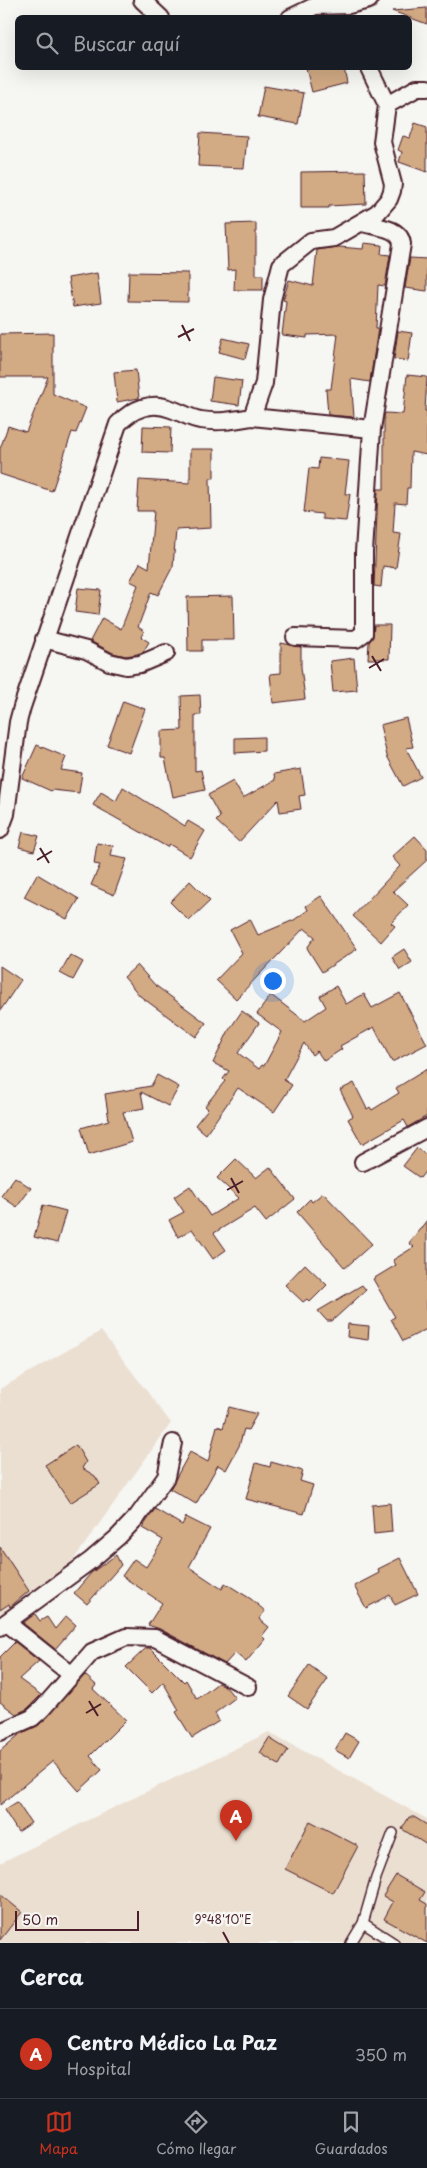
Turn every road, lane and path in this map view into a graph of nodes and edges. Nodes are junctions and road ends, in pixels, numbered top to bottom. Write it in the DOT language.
graph roads {
  1 [pos="142,0"];
  2 [pos="369,0"];
  3 [pos="351,11"];
  4 [pos="158,15"];
  5 [pos="296,15"];
  6 [pos="370,70"];
  7 [pos="427,88"];
  8 [pos="387,105"];
  9 [pos="362,223"];
  10 [pos="252,417"];
  11 [pos="372,429"];
  12 [pos="296,637"];
  13 [pos="44,639"];
  14 [pos="166,652"];
  15 [pos="0,830"];
  16 [pos="427,1128"];
  17 [pos="362,1162"];
  18 [pos="173,1443"];
  19 [pos="4,1625"];
  20 [pos="72,1675"];
  21 [pos="248,1687"];
  22 [pos="0,1732"];
  23 [pos="393,1833"];
  24 [pos="363,1923"];
  25 [pos="351,1943"];
  26 [pos="394,1943"];
  1 -- 4 [label="street"];
  2 -- 3 [label="street"];
  3 -- 5 [label="street"];
  6 -- 8 [label="street"];
  7 -- 8 [label="street"];
  8 -- 9 [label="street"];
  9 -- 10 [label="street"];
  9 -- 11 [label="street"];
  10 -- 11 [label="street"];
  10 -- 13 [label="street"];
  11 -- 12 [label="street"];
  13 -- 14 [label="street"];
  13 -- 15 [label="street"];
  16 -- 17 [label="street"];
  18 -- 19 [label="street"];
  19 -- 20 [label="street"];
  20 -- 21 [label="street"];
  20 -- 22 [label="street"];
  23 -- 24 [label="lane"];
  24 -- 25 [label="lane"];
  24 -- 26 [label="lane"];
}
